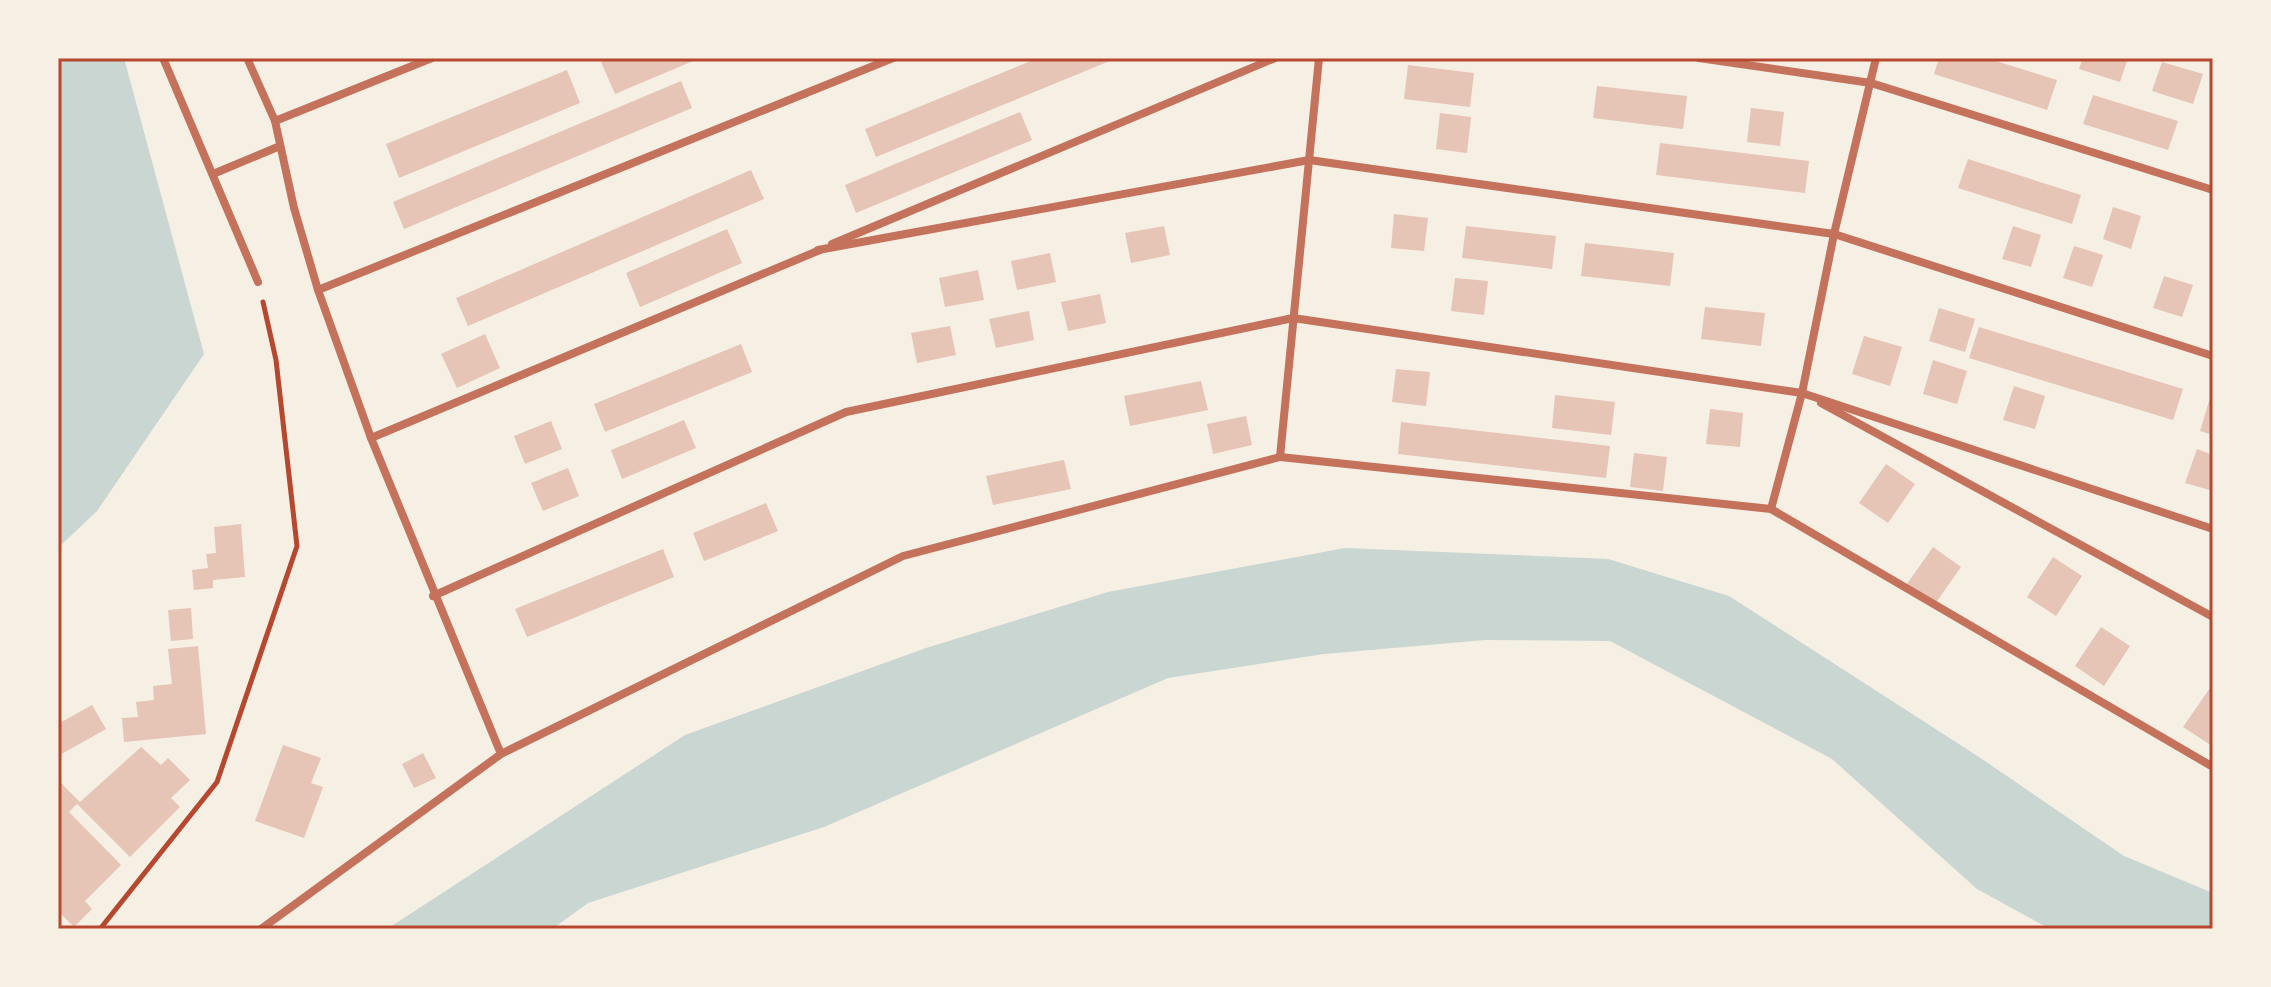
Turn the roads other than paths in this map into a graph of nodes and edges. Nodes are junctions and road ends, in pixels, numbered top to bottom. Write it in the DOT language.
graph roads {
  1 [pos="163,58"];
  2 [pos="247,58"];
  3 [pos="432,58"];
  4 [pos="893,58"];
  5 [pos="1275,58"];
  6 [pos="1319,58"];
  7 [pos="1699,58"];
  8 [pos="1876,58"];
  9 [pos="1871,83"];
  10 [pos="275,121"];
  11 [pos="280,146"];
  12 [pos="1309,160"];
  13 [pos="213,174"];
  14 [pos="2213,190"];
  15 [pos="1834,234"];
  16 [pos="818,250"];
  17 [pos="258,282"];
  18 [pos="318,290"];
  19 [pos="1293,318"];
  20 [pos="2213,356"];
  21 [pos="1802,393"];
  22 [pos="371,438"];
  23 [pos="1280,457"];
  24 [pos="1771,509"];
  25 [pos="2213,529"];
  26 [pos="433,596"];
  27 [pos="2213,617"];
  28 [pos="501,754"];
  29 [pos="2213,767"];
  30 [pos="261,929"];
  1 -- 13 [label="street"];
  2 -- 10 [label="street"];
  3 -- 10 [label="street"];
  4 -- 18 [label="street"];
  5 -- 16 [label="street"];
  6 -- 12 [label="street"];
  7 -- 9 [label="street"];
  8 -- 9 [label="street"];
  9 -- 14 [label="street"];
  9 -- 15 [label="street"];
  10 -- 11 [label="street"];
  11 -- 13 [label="street"];
  11 -- 18 [label="street"];
  12 -- 15 [label="street"];
  12 -- 16 [label="street"];
  12 -- 19 [label="street"];
  13 -- 17 [label="street"];
  15 -- 20 [label="street"];
  15 -- 21 [label="street"];
  16 -- 22 [label="street"];
  18 -- 22 [label="street"];
  19 -- 21 [label="street"];
  19 -- 23 [label="street"];
  19 -- 26 [label="street"];
  21 -- 24 [label="street"];
  21 -- 25 [label="street"];
  21 -- 27 [label="street"];
  22 -- 26 [label="street"];
  23 -- 24 [label="street"];
  23 -- 28 [label="street"];
  24 -- 29 [label="street"];
  26 -- 28 [label="street"];
  28 -- 30 [label="street"];
}
